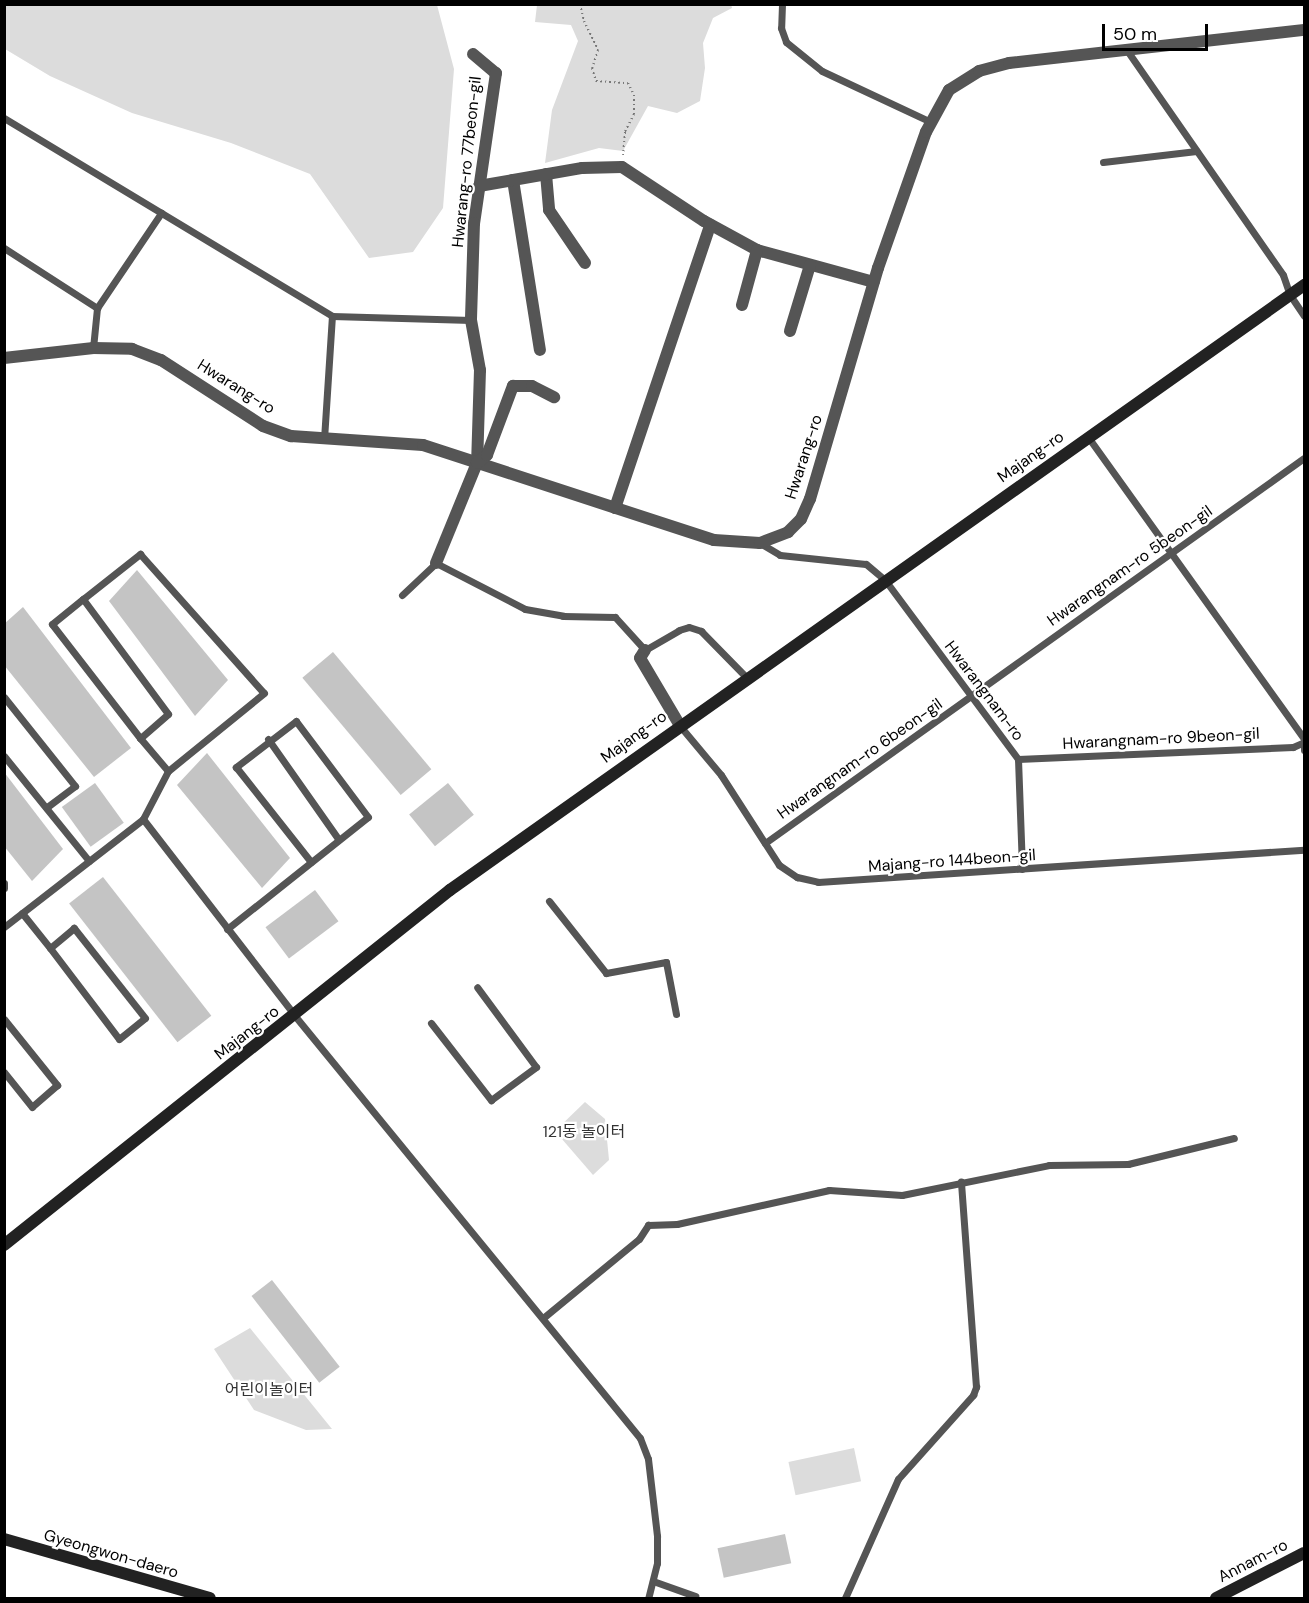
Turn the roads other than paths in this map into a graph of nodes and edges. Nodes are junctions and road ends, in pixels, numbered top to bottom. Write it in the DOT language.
graph roads {
  1 [pos="782,4"];
  2 [pos="1305,30"];
  3 [pos="1125,47"];
  4 [pos="472,54"];
  5 [pos="4,118"];
  6 [pos="931,122"];
  7 [pos="1196,151"];
  8 [pos="1103,162"];
  9 [pos="546,174"];
  10 [pos="513,180"];
  11 [pos="479,186"];
  12 [pos="162,213"];
  13 [pos="710,225"];
  14 [pos="4,248"];
  15 [pos="757,250"];
  16 [pos="585,263"];
  17 [pos="810,265"];
  18 [pos="874,282"];
  19 [pos="1305,285"];
  20 [pos="1290,295"];
  21 [pos="742,305"];
  22 [pos="98,308"];
  23 [pos="332,316"];
  24 [pos="1305,316"];
  25 [pos="471,320"];
  26 [pos="790,331"];
  27 [pos="93,348"];
  28 [pos="540,351"];
  29 [pos="4,358"];
  30 [pos="554,397"];
  31 [pos="1089,437"];
  32 [pos="324,439"];
  33 [pos="1305,458"];
  34 [pos="477,463"];
  35 [pos="615,507"];
  36 [pos="760,543"];
  37 [pos="1171,553"];
  38 [pos="436,563"];
  39 [pos="885,580"];
  40 [pos="402,595"];
  41 [pos="83,599"];
  42 [pos="645,650"];
  43 [pos="746,677"];
  44 [pos="971,696"];
  45 [pos="4,697"];
  46 [pos="679,724"];
  47 [pos="140,738"];
  48 [pos="268,739"];
  49 [pos="1304,742"];
  50 [pos="1305,750"];
  51 [pos="4,756"];
  52 [pos="1018,759"];
  53 [pos="168,771"];
  54 [pos="46,808"];
  55 [pos="143,819"];
  56 [pos="339,840"];
  57 [pos="765,843"];
  58 [pos="1305,850"];
  59 [pos="89,861"];
  60 [pos="311,862"];
  61 [pos="1022,869"];
  62 [pos="4,883"];
  63 [pos="4,888"];
  64 [pos="549,901"];
  65 [pos="22,913"];
  66 [pos="5,925"];
  67 [pos="227,929"];
  68 [pos="50,948"];
  69 [pos="477,987"];
  70 [pos="676,1014"];
  71 [pos="295,1016"];
  72 [pos="4,1019"];
  73 [pos="431,1023"];
  74 [pos="4,1072"];
  75 [pos="1234,1138"];
  76 [pos="961,1182"];
  77 [pos="4,1245"];
  78 [pos="543,1318"];
  79 [pos="4,1539"];
  80 [pos="1305,1553"];
  81 [pos="653,1581"];
  82 [pos="696,1596"];
  83 [pos="210,1599"];
  84 [pos="648,1599"];
  85 [pos="845,1599"];
  86 [pos="1216,1599"];
  1 -- 6 [label="lane"];
  2 -- 3 [label="street, Hwarang-ro"];
  3 -- 6 [label="street, Hwarang-ro"];
  3 -- 7 [label="lane"];
  4 -- 11 [label="street, Hwarang-ro 77beon-gil"];
  5 -- 12 [label="lane"];
  6 -- 18 [label="street, Hwarang-ro"];
  7 -- 8 [label="lane"];
  7 -- 20 [label="lane"];
  9 -- 10 [label="street"];
  9 -- 13 [label="street"];
  9 -- 16 [label="street"];
  10 -- 11 [label="street"];
  10 -- 28 [label="street"];
  11 -- 25 [label="street, Hwarang-ro 77beon-gil"];
  12 -- 22 [label="lane"];
  12 -- 23 [label="lane"];
  13 -- 15 [label="street"];
  13 -- 35 [label="street"];
  14 -- 22 [label="lane"];
  15 -- 17 [label="street"];
  15 -- 21 [label="street"];
  17 -- 18 [label="street"];
  17 -- 26 [label="street"];
  18 -- 36 [label="street, Hwarang-ro"];
  19 -- 20 [label="main road, Majang-ro"];
  20 -- 24 [label="lane"];
  20 -- 31 [label="main road, Majang-ro"];
  22 -- 27 [label="lane"];
  23 -- 25 [label="lane"];
  23 -- 32 [label="lane"];
  25 -- 34 [label="street, Hwarang-ro 77beon-gil"];
  27 -- 29 [label="street, Hwarang-ro"];
  27 -- 32 [label="street, Hwarang-ro"];
  30 -- 34 [label="street"];
  31 -- 37 [label="lane"];
  31 -- 39 [label="main road, Majang-ro"];
  32 -- 34 [label="street, Hwarang-ro"];
  33 -- 37 [label="lane, Hwarangnam-ro 5beon-gil"];
  34 -- 35 [label="street, Hwarang-ro"];
  34 -- 38 [label="street"];
  35 -- 36 [label="street, Hwarang-ro"];
  36 -- 39 [label="lane, Hwarangnam-ro"];
  37 -- 44 [label="lane, Hwarangnam-ro 5beon-gil"];
  37 -- 49 [label="lane"];
  38 -- 40 [label="lane"];
  38 -- 42 [label="lane"];
  39 -- 43 [label="main road, Majang-ro"];
  39 -- 44 [label="lane, Hwarangnam-ro"];
  41 -- 47 [label="lane"];
  41 -- 47 [label="lane"];
  41 -- 53 [label="lane"];
  42 -- 43 [label="lane"];
  42 -- 46 [label="street"];
  43 -- 46 [label="main road, Majang-ro"];
  44 -- 52 [label="lane, Hwarangnam-ro"];
  44 -- 57 [label="lane, Hwarangnam-ro 6beon-gil"];
  45 -- 54 [label="lane"];
  46 -- 57 [label="lane, Majang-ro 144beon-gil"];
  46 -- 71 [label="main road, Majang-ro"];
  47 -- 53 [label="lane"];
  48 -- 56 [label="lane"];
  48 -- 56 [label="lane"];
  48 -- 60 [label="lane"];
  49 -- 50 [label="lane"];
  49 -- 52 [label="lane, Hwarangnam-ro 9beon-gil"];
  51 -- 54 [label="lane"];
  52 -- 61 [label="lane, Hwarangnam-ro"];
  53 -- 55 [label="lane"];
  54 -- 59 [label="lane"];
  55 -- 59 [label="lane"];
  55 -- 67 [label="lane"];
  56 -- 60 [label="lane"];
  57 -- 61 [label="lane, Majang-ro 144beon-gil"];
  58 -- 61 [label="lane, Majang-ro 144beon-gil"];
  59 -- 65 [label="lane"];
  60 -- 67 [label="lane"];
  62 -- 63 [label="lane"];
  64 -- 70 [label="lane"];
  65 -- 66 [label="lane"];
  65 -- 68 [label="lane"];
  67 -- 71 [label="lane"];
  68 -- 68 [label="lane"];
  69 -- 73 [label="lane"];
  71 -- 77 [label="main road, Majang-ro"];
  71 -- 78 [label="lane"];
  72 -- 74 [label="lane"];
  75 -- 76 [label="lane"];
  76 -- 78 [label="lane"];
  76 -- 85 [label="lane"];
  78 -- 81 [label="lane"];
  79 -- 83 [label="main road, Gyeongwon-daero"];
  80 -- 86 [label="main road, Annam-ro"];
  81 -- 82 [label="lane"];
  81 -- 84 [label="lane"];
}
